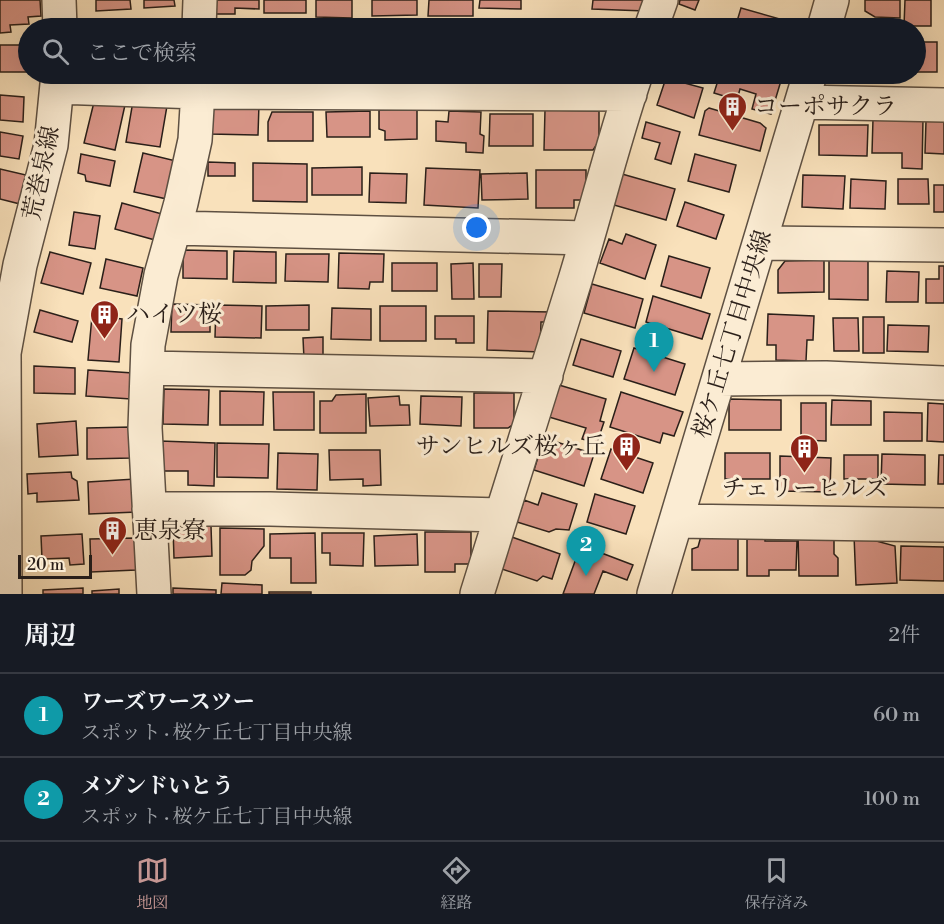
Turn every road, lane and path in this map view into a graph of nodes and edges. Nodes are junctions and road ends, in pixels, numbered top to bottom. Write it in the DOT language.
graph roads {
  1 [pos="58,0"];
  2 [pos="200,0"];
  3 [pos="661,0"];
  4 [pos="832,0"];
  5 [pos="59,18"];
  6 [pos="199,18"];
  7 [pos="655,18"];
  8 [pos="827,18"];
  9 [pos="58,84"];
  10 [pos="198,84"];
  11 [pos="633,84"];
  12 [pos="806,88"];
  13 [pos="944,105"];
  14 [pos="174,228"];
  15 [pos="587,238"];
  16 [pos="760,243"];
  17 [pos="944,245"];
  18 [pos="148,368"];
  19 [pos="546,376"];
  20 [pos="719,379"];
  21 [pos="944,383"];
  22 [pos="2,487"];
  23 [pos="149,509"];
  24 [pos="501,515"];
  25 [pos="676,520"];
  26 [pos="944,525"];
  27 [pos="5,594"];
  28 [pos="154,594"];
  29 [pos="477,594"];
  30 [pos="654,594"];
  1 -- 5 [label="street"];
  2 -- 6 [label="street"];
  3 -- 7 [label="street"];
  4 -- 8 [label="street"];
  9 -- 22 [label="street, 荒巻泉線"];
  10 -- 14 [label="street"];
  11 -- 15 [label="street"];
  12 -- 13 [label="street"];
  12 -- 16 [label="street, 桜ケ丘七丁目中央線"];
  14 -- 15 [label="street"];
  14 -- 18 [label="street"];
  15 -- 19 [label="street"];
  16 -- 17 [label="street"];
  16 -- 20 [label="street, 桜ケ丘七丁目中央線"];
  18 -- 19 [label="street"];
  18 -- 23 [label="street"];
  19 -- 24 [label="street"];
  20 -- 21 [label="street"];
  20 -- 25 [label="street, 桜ケ丘七丁目中央線"];
  22 -- 27 [label="street, 荒巻泉線"];
  23 -- 24 [label="street"];
  23 -- 28 [label="street"];
  24 -- 29 [label="street"];
  25 -- 26 [label="street"];
  25 -- 30 [label="street, 桜ケ丘七丁目中央線"];
}
